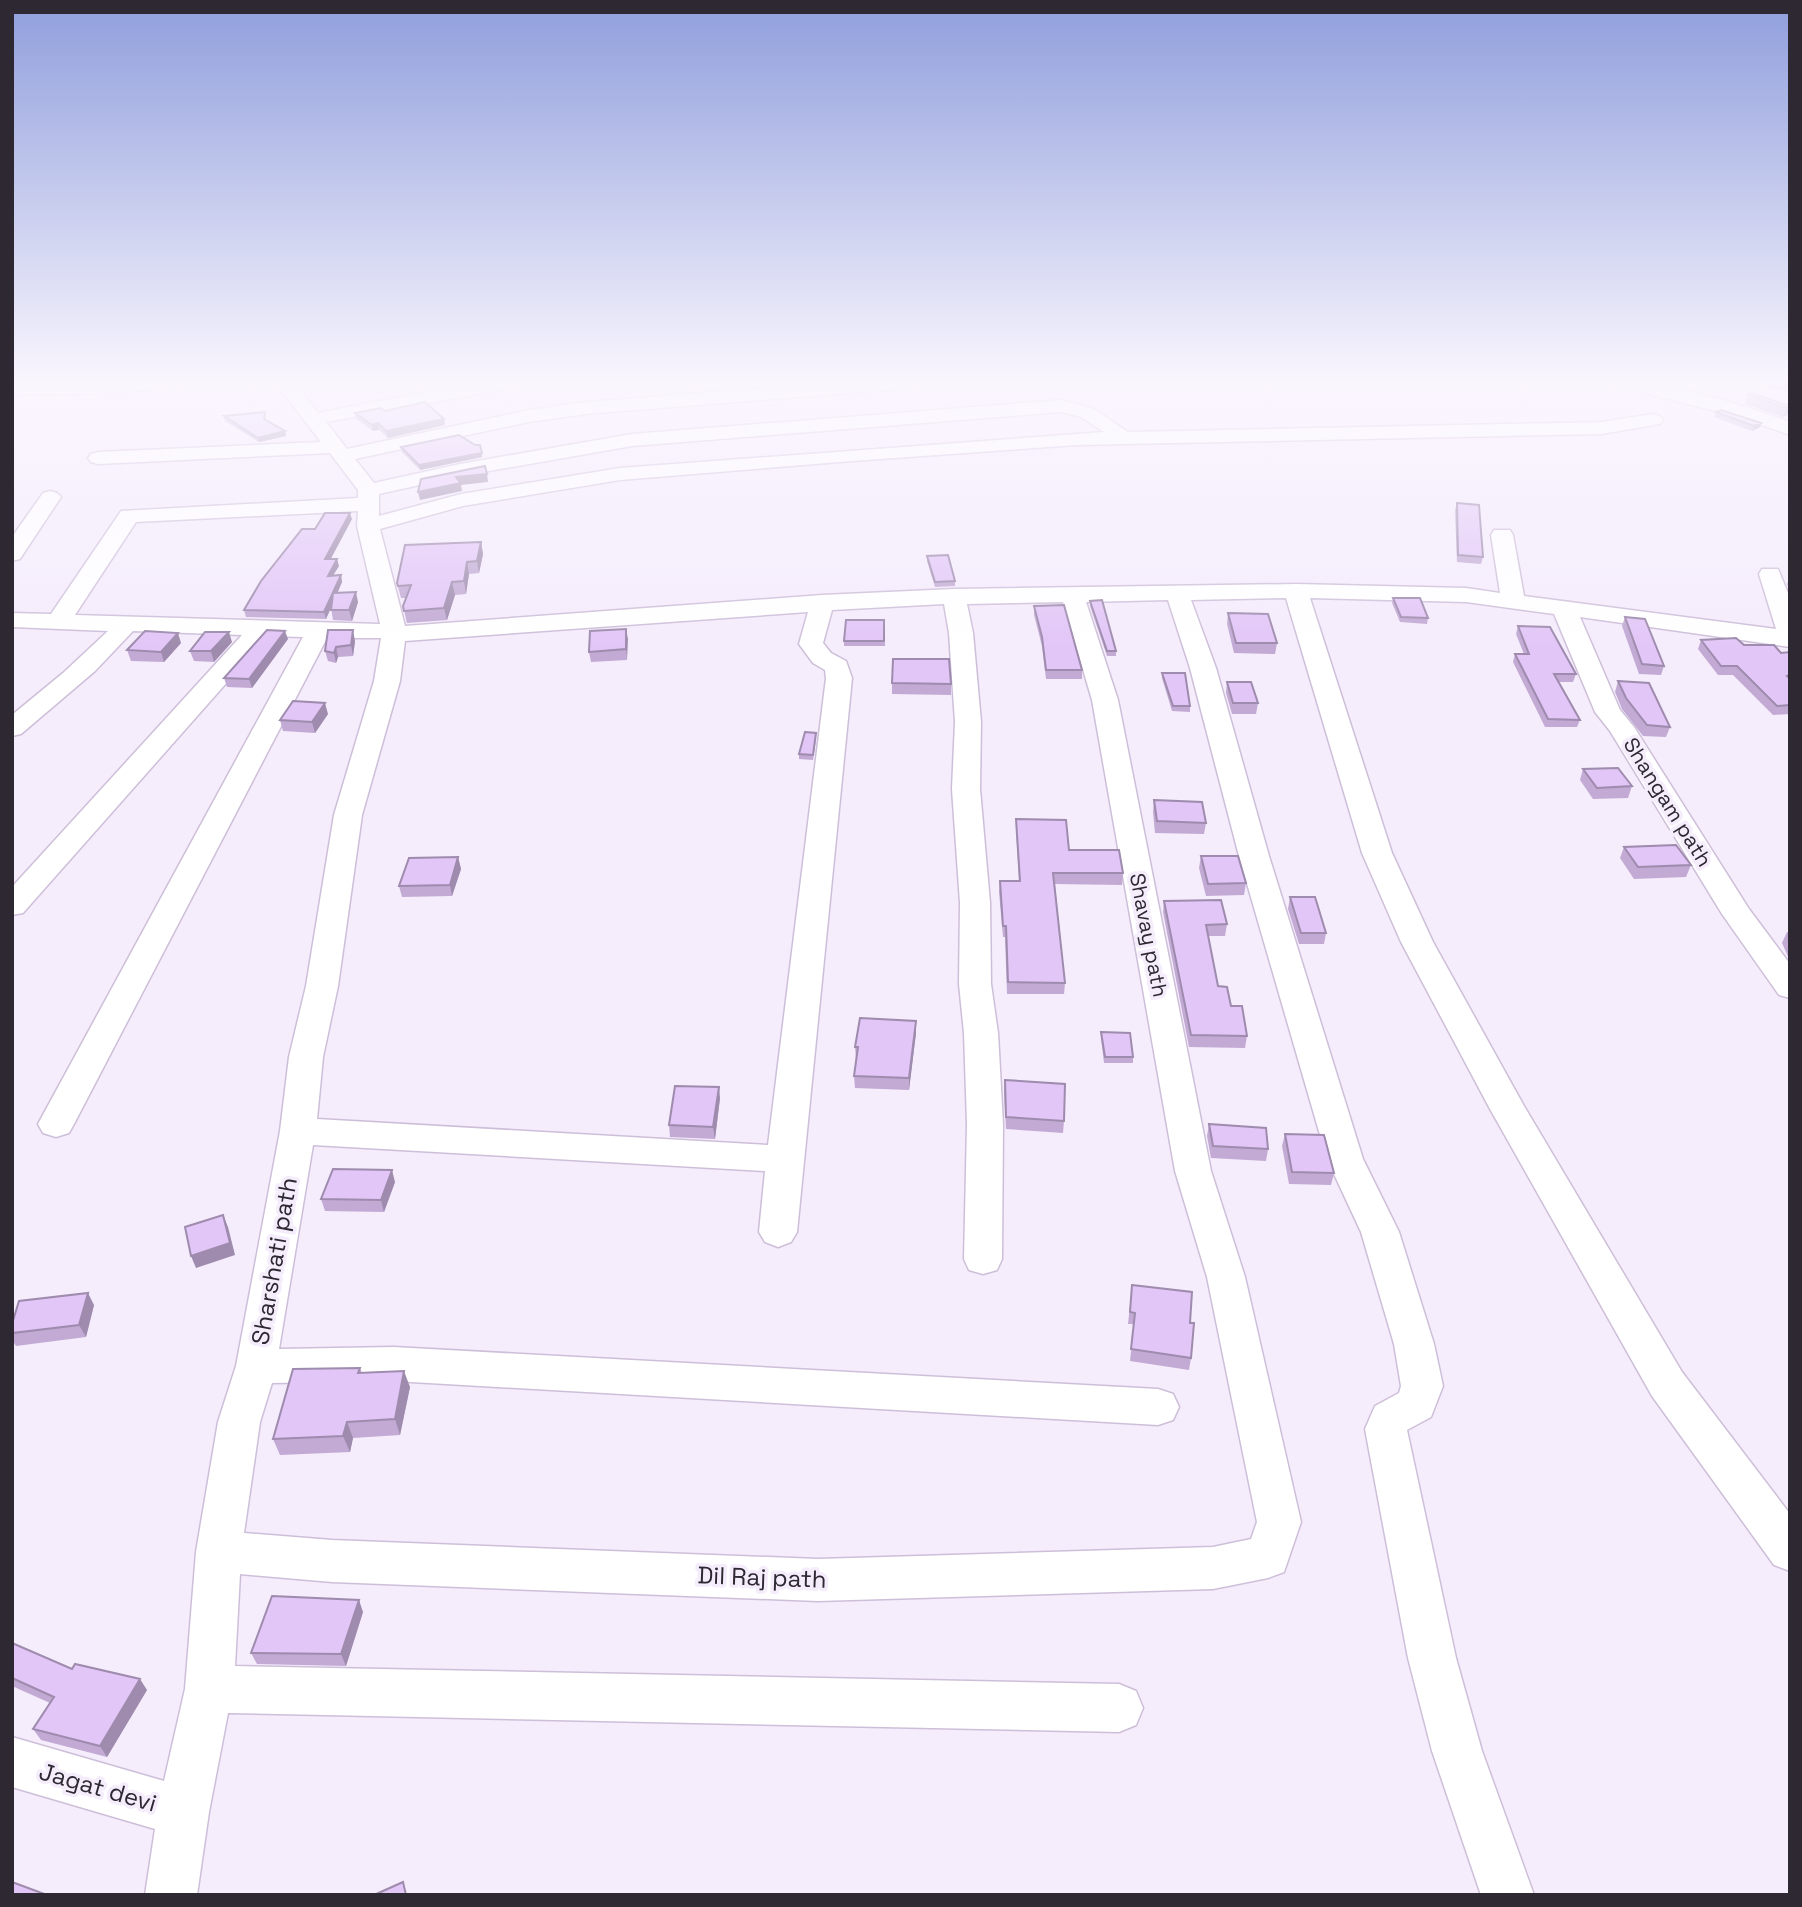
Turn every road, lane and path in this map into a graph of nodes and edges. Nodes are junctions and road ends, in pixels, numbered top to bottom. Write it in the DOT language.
graph roads {
  1 [pos="349,470"];
  2 [pos="460,470"];
  3 [pos="676,470"];
  4 [pos="50,497"];
  5 [pos="369,507"];
  6 [pos="1502,535"];
  7 [pos="12,554"];
  8 [pos="1770,574"];
  9 [pos="1296,591"];
  10 [pos="1072,593"];
  11 [pos="1176,593"];
  12 [pos="954,596"];
  13 [pos="822,602"];
  14 [pos="1513,603"];
  15 [pos="1564,609"];
  16 [pos="12,620"];
  17 [pos="58,622"];
  18 [pos="127,624"];
  19 [pos="262,628"];
  20 [pos="319,630"];
  21 [pos="394,631"];
  22 [pos="1786,637"];
  23 [pos="1790,663"];
  24 [pos="12,728"];
  25 [pos="12,906"];
  26 [pos="1790,987"];
  27 [pos="56,1124"];
  28 [pos="298,1131"];
  29 [pos="784,1159"];
  30 [pos="778,1232"];
  31 [pos="983,1259"];
  32 [pos="256,1366"];
  33 [pos="1158,1407"];
  34 [pos="1279,1522"];
  35 [pos="1790,1550"];
  36 [pos="219,1552"];
  37 [pos="209,1689"];
  38 [pos="1119,1708"];
  39 [pos="12,1762"];
  40 [pos="183,1812"];
  41 [pos="172,1895"];
  42 [pos="1508,1895"];
  1 -- 5 [label="street"];
  2 -- 5 [label="street"];
  3 -- 5 [label="street"];
  4 -- 7 [label="street"];
  5 -- 17 [label="street"];
  5 -- 21 [label="street"];
  6 -- 14 [label="street"];
  8 -- 22 [label="street"];
  9 -- 11 [label="street"];
  9 -- 14 [label="street"];
  9 -- 35 [label="street"];
  10 -- 11 [label="street"];
  10 -- 12 [label="street"];
  10 -- 34 [label="street, Shavay path"];
  11 -- 42 [label="street"];
  12 -- 13 [label="street"];
  12 -- 31 [label="street"];
  13 -- 21 [label="street"];
  13 -- 29 [label="street"];
  14 -- 15 [label="street"];
  15 -- 22 [label="street"];
  15 -- 26 [label="street, Shangam path"];
  16 -- 17 [label="street"];
  17 -- 18 [label="street"];
  18 -- 19 [label="street"];
  18 -- 24 [label="street"];
  19 -- 20 [label="street"];
  19 -- 25 [label="street"];
  20 -- 21 [label="street"];
  20 -- 27 [label="street"];
  21 -- 28 [label="street, Sharshati path"];
  22 -- 23 [label="street"];
  28 -- 29 [label="street"];
  28 -- 32 [label="street, Sharshati path"];
  29 -- 30 [label="street"];
  32 -- 33 [label="street"];
  32 -- 36 [label="street, Sharshati path"];
  34 -- 36 [label="street, Dil Raj path"];
  36 -- 37 [label="street, Sharshati path"];
  37 -- 38 [label="street"];
  37 -- 40 [label="street, Sharshati path"];
  39 -- 40 [label="street, Jagat devi"];
  40 -- 41 [label="street, Sharshati path"];
}
